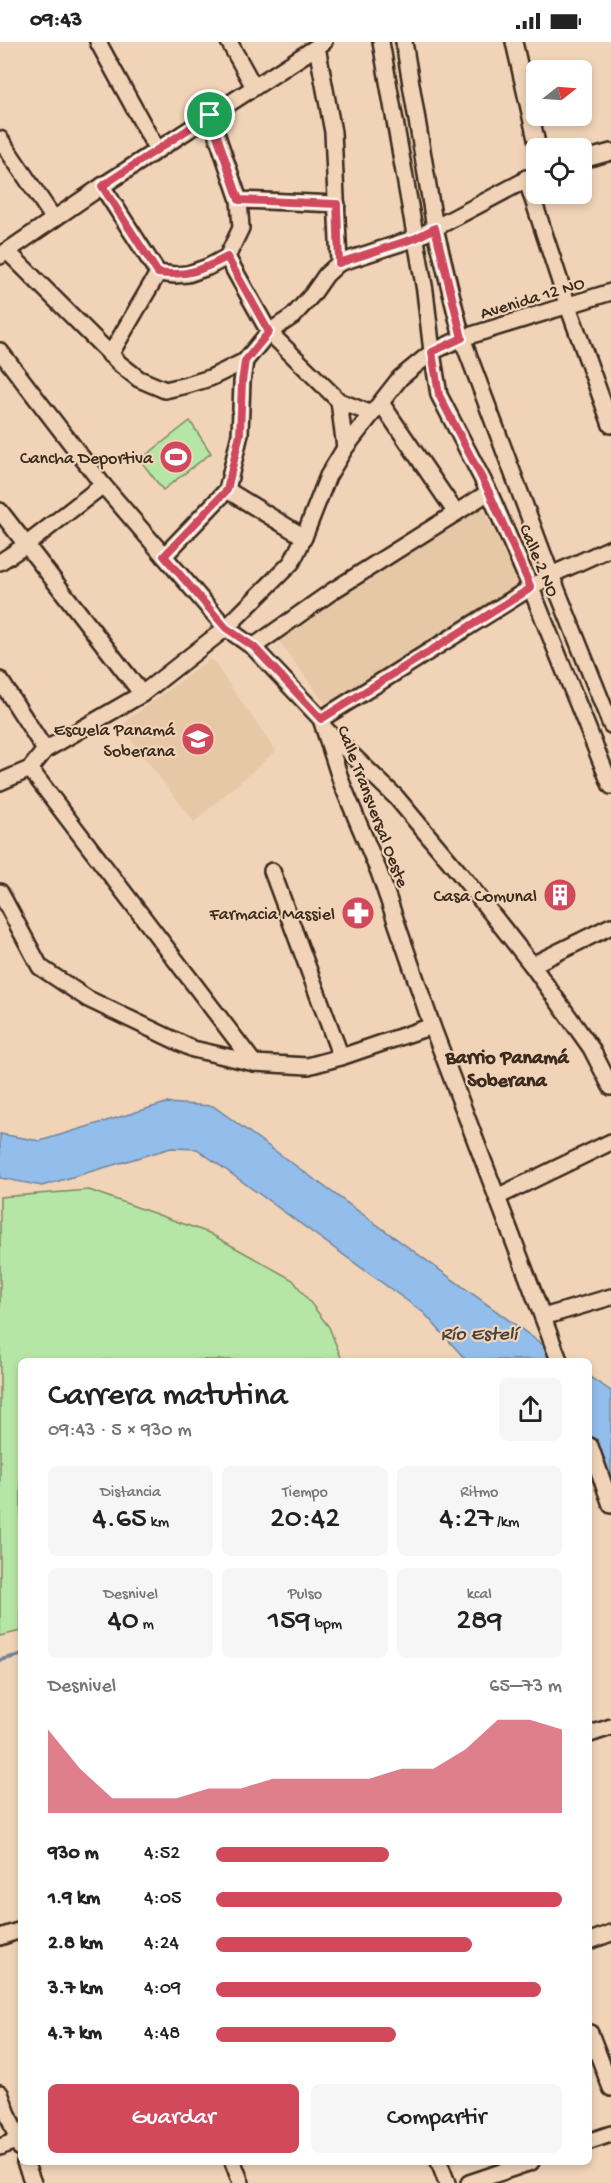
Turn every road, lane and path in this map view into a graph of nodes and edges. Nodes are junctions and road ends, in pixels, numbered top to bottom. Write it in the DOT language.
graph roads {
  1 [pos="98,42"];
  2 [pos="229,42"];
  3 [pos="381,42"];
  4 [pos="404,42"];
  5 [pos="514,42"];
  6 [pos="320,44"];
  7 [pos="254,87"];
  8 [pos="210,115"];
  9 [pos="536,138"];
  10 [pos="0,139"];
  11 [pos="157,150"];
  12 [pos="611,152"];
  13 [pos="592,157"];
  14 [pos="526,179"];
  15 [pos="102,186"];
  16 [pos="239,200"];
  17 [pos="337,204"];
  18 [pos="540,204"];
  19 [pos="54,219"];
  20 [pos="435,228"];
  21 [pos="416,238"];
  22 [pos="3,254"];
  23 [pos="227,257"];
  24 [pos="339,263"];
  25 [pos="158,273"];
  26 [pos="611,292"];
  27 [pos="568,306"];
  28 [pos="269,332"];
  29 [pos="462,338"];
  30 [pos="0,351"];
  31 [pos="432,352"];
  32 [pos="110,355"];
  33 [pos="245,361"];
  34 [pos="339,401"];
  35 [pos="376,409"];
  36 [pos="611,425"];
  37 [pos="345,448"];
  38 [pos="103,485"];
  39 [pos="227,490"];
  40 [pos="489,492"];
  41 [pos="0,511"];
  42 [pos="456,513"];
  43 [pos="304,537"];
  44 [pos="26,545"];
  45 [pos="611,548"];
  46 [pos="164,556"];
  47 [pos="0,562"];
  48 [pos="551,575"];
  49 [pos="531,588"];
  50 [pos="226,628"];
  51 [pos="254,647"];
  52 [pos="0,680"];
  53 [pos="142,694"];
  54 [pos="322,724"];
  55 [pos="611,724"];
  56 [pos="45,750"];
  57 [pos="30,769"];
  58 [pos="0,783"];
  59 [pos="611,786"];
  60 [pos="272,871"];
  61 [pos="0,892"];
  62 [pos="611,926"];
  63 [pos="532,965"];
  64 [pos="432,1026"];
  65 [pos="340,1058"];
  66 [pos="254,1064"];
  67 [pos="611,1087"];
  68 [pos="611,1142"];
  69 [pos="497,1197"];
  70 [pos="611,1297"];
  71 [pos="544,1319"];
  72 [pos="558,1358"];
  73 [pos="592,1452"];
  74 [pos="611,1506"];
  75 [pos="611,1726"];
  76 [pos="592,1733"];
  77 [pos="18,1931"];
  78 [pos="611,1933"];
  79 [pos="0,1938"];
  80 [pos="592,1940"];
  81 [pos="592,2038"];
  82 [pos="611,2088"];
  83 [pos="0,2093"];
  84 [pos="611,2134"];
  85 [pos="18,2138"];
  86 [pos="592,2140"];
  87 [pos="18,2143"];
  88 [pos="0,2146"];
  89 [pos="27,2165"];
  90 [pos="234,2165"];
  91 [pos="440,2165"];
  92 [pos="522,2165"];
  93 [pos="33,2183"];
  94 [pos="241,2183"];
  95 [pos="447,2183"];
  96 [pos="469,2183"];
  1 -- 11 [label="street"];
  2 -- 7 [label="street"];
  3 -- 21 [label="street, Calle 2 NO"];
  4 -- 20 [label="street"];
  5 -- 9 [label="street"];
  6 -- 7 [label="street"];
  6 -- 17 [label="street"];
  7 -- 8 [label="street"];
  8 -- 11 [label="street"];
  8 -- 16 [label="street"];
  10 -- 19 [label="street"];
  11 -- 15 [label="street"];
  12 -- 13 [label="street"];
  14 -- 20 [label="street"];
  15 -- 19 [label="street"];
  15 -- 25 [label="street"];
  16 -- 17 [label="street"];
  16 -- 23 [label="street"];
  17 -- 24 [label="street"];
  18 -- 27 [label="street"];
  19 -- 22 [label="street"];
  20 -- 21 [label="street"];
  20 -- 29 [label="street"];
  21 -- 24 [label="street"];
  21 -- 31 [label="street, Calle 2 NO"];
  22 -- 32 [label="street"];
  23 -- 25 [label="street"];
  23 -- 28 [label="street"];
  24 -- 28 [label="street"];
  25 -- 32 [label="street"];
  26 -- 27 [label="street, Avenida 12 NO"];
  27 -- 29 [label="street, Avenida 12 NO"];
  27 -- 36 [label="street"];
  28 -- 33 [label="street"];
  28 -- 34 [label="street"];
  29 -- 31 [label="street, Avenida 12 NO"];
  29 -- 48 [label="street"];
  30 -- 38 [label="street, Calle Transversal Oeste"];
  31 -- 35 [label="street, Avenida 12 NO"];
  31 -- 40 [label="street, Calle 2 NO"];
  32 -- 33 [label="street"];
  33 -- 39 [label="street"];
  34 -- 35 [label="street"];
  34 -- 37 [label="street"];
  35 -- 37 [label="street, Avenida 12 NO"];
  35 -- 42 [label="street"];
  37 -- 43 [label="street, Avenida 12 NO"];
  38 -- 44 [label="street"];
  38 -- 46 [label="street, Calle Transversal Oeste"];
  39 -- 43 [label="street"];
  39 -- 46 [label="street"];
  40 -- 42 [label="street"];
  40 -- 49 [label="street, Calle 2 NO"];
  41 -- 44 [label="street"];
  42 -- 51 [label="street"];
  43 -- 50 [label="street, Avenida 12 NO"];
  44 -- 47 [label="street"];
  44 -- 53 [label="street"];
  45 -- 48 [label="street"];
  46 -- 50 [label="street, Calle Transversal Oeste"];
  48 -- 49 [label="street"];
  48 -- 55 [label="street"];
  49 -- 54 [label="street"];
  49 -- 59 [label="street, Calle 2 NO"];
  50 -- 51 [label="street, Calle Transversal Oeste"];
  50 -- 53 [label="street, Avenida 12 NO"];
  51 -- 54 [label="street, Calle Transversal Oeste"];
  52 -- 56 [label="street"];
  53 -- 56 [label="street, Avenida 12 NO"];
  54 -- 63 [label="street"];
  54 -- 64 [label="street, Calle Transversal Oeste"];
  56 -- 57 [label="street"];
  57 -- 58 [label="street"];
  57 -- 66 [label="street"];
  60 -- 65 [label="street"];
  61 -- 66 [label="street"];
  62 -- 63 [label="street"];
  63 -- 67 [label="street"];
  64 -- 65 [label="street"];
  64 -- 69 [label="street, Calle Transversal Oeste"];
  65 -- 66 [label="street"];
  68 -- 69 [label="street"];
  69 -- 71 [label="street, Calle Transversal Oeste"];
  70 -- 71 [label="street"];
  71 -- 72 [label="street, Calle Transversal Oeste"];
  73 -- 74 [label="street"];
  75 -- 76 [label="street"];
  77 -- 79 [label="street"];
  78 -- 80 [label="street"];
  81 -- 82 [label="street"];
  83 -- 85 [label="street"];
  84 -- 86 [label="street"];
  87 -- 88 [label="street"];
  89 -- 93 [label="street"];
  90 -- 94 [label="street"];
  91 -- 95 [label="street"];
  92 -- 96 [label="street"];
}
